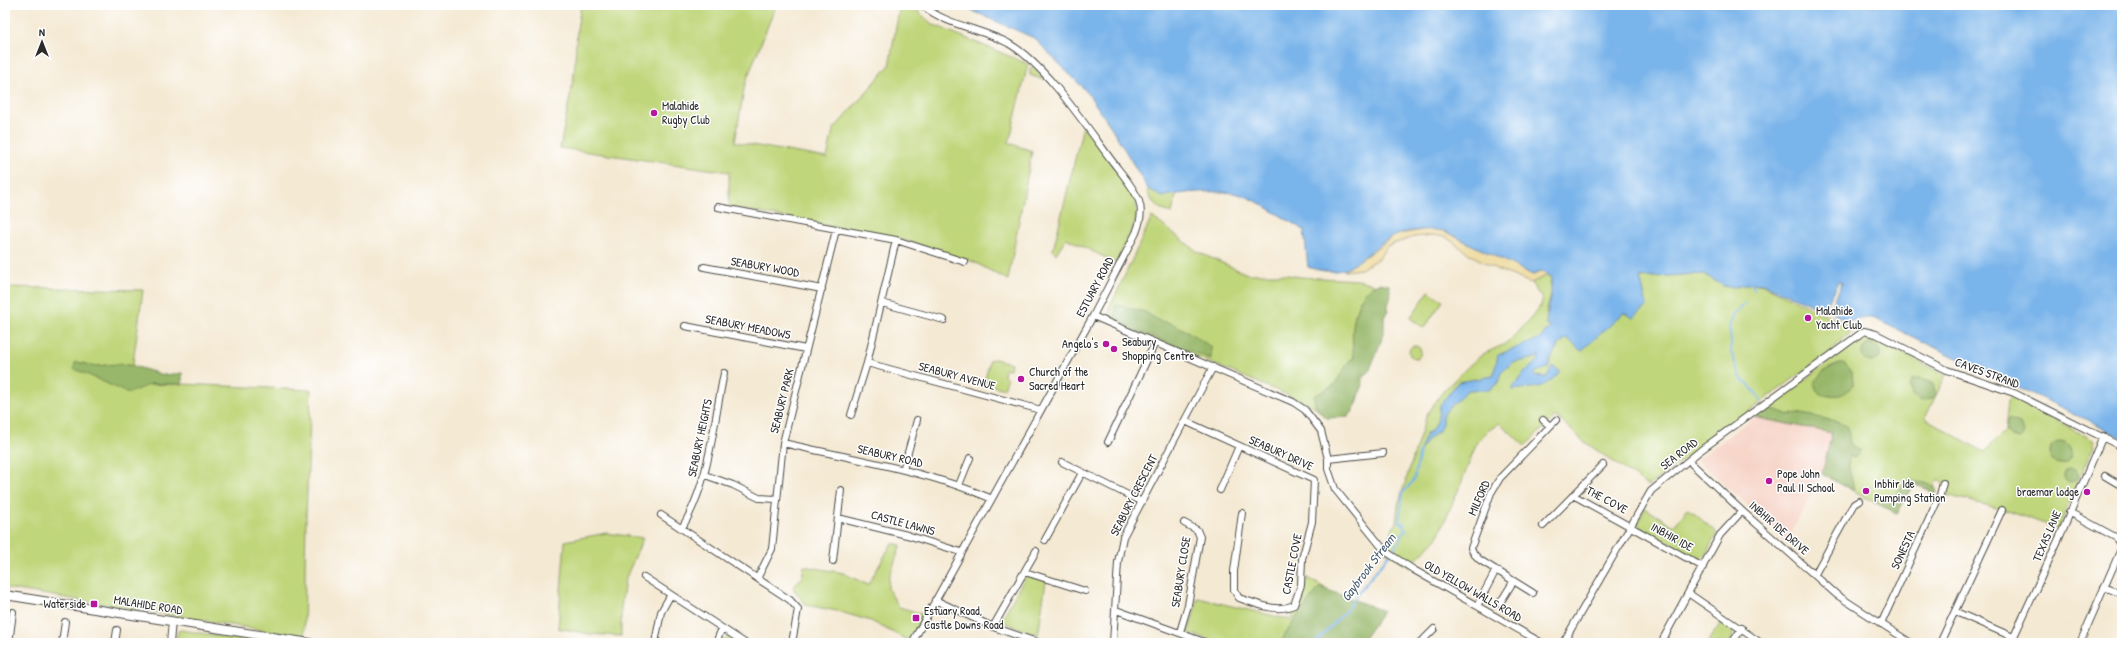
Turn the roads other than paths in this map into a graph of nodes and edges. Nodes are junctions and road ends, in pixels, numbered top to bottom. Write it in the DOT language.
graph roads {
  1 [pos="922,5"];
  2 [pos="718,207"];
  3 [pos="836,230"];
  4 [pos="896,240"];
  5 [pos="965,262"];
  6 [pos="704,267"];
  7 [pos="822,289"];
  8 [pos="882,303"];
  9 [pos="1093,316"];
  10 [pos="944,320"];
  11 [pos="685,326"];
  12 [pos="1864,331"];
  13 [pos="1155,343"];
  14 [pos="806,349"];
  15 [pos="867,363"];
  16 [pos="1213,368"];
  17 [pos="724,373"];
  18 [pos="1040,410"];
  19 [pos="851,414"];
  20 [pos="917,420"];
  21 [pos="1543,420"];
  22 [pos="1556,420"];
  23 [pos="1185,422"];
  24 [pos="1550,426"];
  25 [pos="2103,436"];
  26 [pos="1108,442"];
  27 [pos="783,443"];
  28 [pos="1239,446"];
  29 [pos="2122,447"];
  30 [pos="1383,453"];
  31 [pos="970,458"];
  32 [pos="1328,459"];
  33 [pos="1062,462"];
  34 [pos="1692,464"];
  35 [pos="1603,465"];
  36 [pos="903,470"];
  37 [pos="1082,473"];
  38 [pos="705,475"];
  39 [pos="2105,476"];
  40 [pos="2122,478"];
  41 [pos="1314,480"];
  42 [pos="1943,483"];
  43 [pos="959,485"];
  44 [pos="2120,485"];
  45 [pos="841,490"];
  46 [pos="1220,490"];
  47 [pos="1573,495"];
  48 [pos="990,498"];
  49 [pos="776,499"];
  50 [pos="1859,501"];
  51 [pos="1142,502"];
  52 [pos="2002,510"];
  53 [pos="1742,511"];
  54 [pos="2069,512"];
  55 [pos="1242,513"];
  56 [pos="661,515"];
  57 [pos="838,518"];
  58 [pos="1184,523"];
  59 [pos="1543,526"];
  60 [pos="1631,526"];
  61 [pos="682,528"];
  62 [pos="2120,539"];
  63 [pos="1045,540"];
  64 [pos="1036,551"];
  65 [pos="961,552"];
  66 [pos="833,561"];
  67 [pos="1703,567"];
  68 [pos="1496,570"];
  69 [pos="1025,572"];
  70 [pos="1815,574"];
  71 [pos="644,577"];
  72 [pos="758,578"];
  73 [pos="1513,582"];
  74 [pos="2104,587"];
  75 [pos="1085,591"];
  76 [pos="1533,592"];
  77 [pos="1688,593"];
  78 [pos="5,594"];
  79 [pos="2122,594"];
  80 [pos="670,596"];
  81 [pos="935,600"];
  82 [pos="1500,603"];
  83 [pos="1477,606"];
  84 [pos="1116,610"];
  85 [pos="13,612"];
  86 [pos="1956,612"];
  87 [pos="172,621"];
  88 [pos="65,622"];
  89 [pos="1881,624"];
  90 [pos="993,626"];
  91 [pos="722,628"];
  92 [pos="1742,628"];
  93 [pos="1434,629"];
  94 [pos="117,630"];
  95 [pos="1180,632"];
  96 [pos="2012,640"];
  97 [pos="9,643"];
  98 [pos="62,643"];
  99 [pos="115,643"];
  100 [pos="170,643"];
  101 [pos="310,643"];
  102 [pos="655,643"];
  103 [pos="716,643"];
  104 [pos="745,643"];
  105 [pos="792,643"];
  106 [pos="912,643"];
  107 [pos="1040,643"];
  108 [pos="1113,643"];
  109 [pos="1207,643"];
  110 [pos="1420,643"];
  111 [pos="1542,643"];
  112 [pos="1563,643"];
  113 [pos="1661,643"];
  114 [pos="1732,643"];
  115 [pos="1761,643"];
  116 [pos="1911,643"];
  117 [pos="1940,643"];
  118 [pos="2080,643"];
  1 -- 9 [label="street, ESTUARY ROAD"];
  2 -- 3 [label="street"];
  3 -- 4 [label="street"];
  3 -- 7 [label="street, SEABURY PARK"];
  4 -- 5 [label="street"];
  4 -- 8 [label="street"];
  6 -- 7 [label="street, SEABURY WOOD"];
  7 -- 14 [label="street, SEABURY PARK"];
  8 -- 10 [label="street"];
  8 -- 15 [label="street"];
  9 -- 13 [label="street"];
  9 -- 18 [label="street, ESTUARY ROAD"];
  11 -- 14 [label="street, SEABURY MEADOWS"];
  12 -- 25 [label="street, CAVES STRAND"];
  12 -- 60 [label="street, SEA ROAD"];
  13 -- 16 [label="street"];
  13 -- 26 [label="street"];
  14 -- 27 [label="street, SEABURY PARK"];
  15 -- 18 [label="street, SEABURY AVENUE"];
  15 -- 19 [label="street"];
  16 -- 23 [label="street, SEABURY CRESCENT"];
  16 -- 32 [label="street"];
  17 -- 38 [label="street, SEABURY HEIGHTS"];
  18 -- 48 [label="street, ESTUARY ROAD"];
  20 -- 36 [label="street"];
  21 -- 24 [label="street"];
  22 -- 24 [label="street, MILFORD"];
  23 -- 28 [label="street, SEABURY DRIVE"];
  23 -- 51 [label="street, SEABURY CRESCENT"];
  24 -- 68 [label="street, MILFORD"];
  25 -- 29 [label="street, CAVES STRAND"];
  25 -- 54 [label="street, TEXAS LANE"];
  27 -- 36 [label="street, SEABURY ROAD"];
  27 -- 49 [label="street, SEABURY PARK"];
  28 -- 41 [label="street, SEABURY DRIVE"];
  28 -- 46 [label="street, SEABURY DRIVE"];
  30 -- 32 [label="street"];
  31 -- 43 [label="street"];
  32 -- 83 [label="street, OLD YELLOW WALLS ROAD"];
  33 -- 37 [label="street"];
  34 -- 53 [label="street, INBHIR IDE DRIVE"];
  35 -- 47 [label="street, THE COVE"];
  36 -- 43 [label="street, SEABURY ROAD"];
  37 -- 51 [label="street"];
  37 -- 63 [label="street"];
  38 -- 49 [label="street"];
  38 -- 61 [label="street, SEABURY HEIGHTS"];
  39 -- 44 [label="street"];
  40 -- 44 [label="street"];
  41 -- 55 [label="street, CASTLE COVE"];
  42 -- 89 [label="street, SONESTA"];
  43 -- 48 [label="street, SEABURY ROAD"];
  45 -- 57 [label="street"];
  47 -- 59 [label="street, THE COVE"];
  47 -- 60 [label="street, THE COVE"];
  48 -- 65 [label="street, ESTUARY ROAD"];
  49 -- 72 [label="street, SEABURY PARK"];
  50 -- 70 [label="street"];
  51 -- 84 [label="street, SEABURY CRESCENT"];
  52 -- 86 [label="street"];
  53 -- 67 [label="street"];
  53 -- 70 [label="street, INBHIR IDE DRIVE"];
  54 -- 62 [label="street"];
  54 -- 96 [label="street, TEXAS LANE"];
  56 -- 61 [label="street"];
  57 -- 65 [label="street, CASTLE LAWNS"];
  57 -- 66 [label="street"];
  58 -- 95 [label="street, SEABURY CLOSE"];
  60 -- 67 [label="street, INBHIR IDE"];
  60 -- 112 [label="street, SEA ROAD"];
  61 -- 72 [label="street"];
  62 -- 74 [label="street"];
  64 -- 69 [label="street"];
  65 -- 81 [label="street, ESTUARY ROAD"];
  67 -- 77 [label="street"];
  68 -- 73 [label="street, MILFORD"];
  68 -- 83 [label="street"];
  69 -- 75 [label="street"];
  69 -- 90 [label="street"];
  70 -- 89 [label="street, INBHIR IDE DRIVE"];
  71 -- 80 [label="street"];
  72 -- 105 [label="street"];
  73 -- 76 [label="street, MILFORD"];
  73 -- 82 [label="street"];
  74 -- 79 [label="street"];
  74 -- 118 [label="street"];
  77 -- 92 [label="street"];
  77 -- 113 [label="street"];
  78 -- 87 [label="main road, MALAHIDE ROAD"];
  80 -- 91 [label="street"];
  80 -- 102 [label="street"];
  81 -- 90 [label="street"];
  81 -- 106 [label="street, ESTUARY ROAD"];
  83 -- 111 [label="street, OLD YELLOW WALLS ROAD"];
  84 -- 95 [label="street"];
  84 -- 108 [label="street, SEABURY CRESCENT"];
  85 -- 97 [label="street"];
  86 -- 96 [label="street"];
  86 -- 117 [label="street"];
  87 -- 100 [label="street"];
  87 -- 101 [label="main road, MALAHIDE ROAD"];
  88 -- 98 [label="street"];
  89 -- 116 [label="street"];
  90 -- 107 [label="street"];
  91 -- 103 [label="street"];
  91 -- 104 [label="street"];
  92 -- 114 [label="street"];
  92 -- 115 [label="street"];
  93 -- 110 [label="street"];
  94 -- 99 [label="street"];
  95 -- 109 [label="street"];
}
